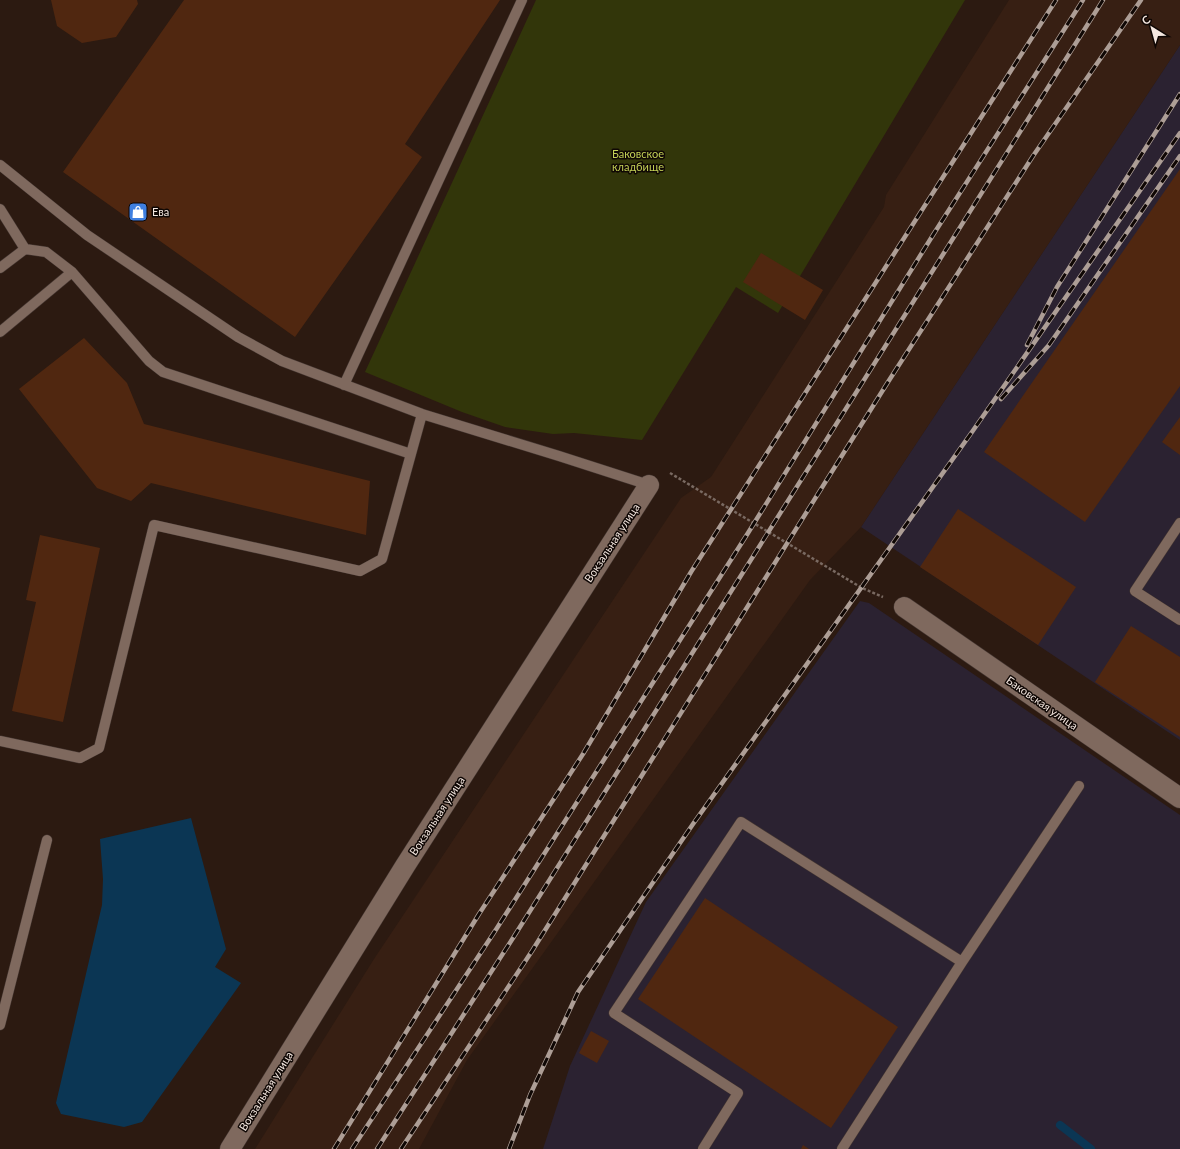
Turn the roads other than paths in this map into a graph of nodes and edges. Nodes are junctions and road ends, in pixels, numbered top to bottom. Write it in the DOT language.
graph roads {
  1 [pos="522,0"];
  2 [pos="0,165"];
  3 [pos="0,209"];
  4 [pos="26,249"];
  5 [pos="0,268"];
  6 [pos="72,272"];
  7 [pos="0,332"];
  8 [pos="344,384"];
  9 [pos="422,414"];
  10 [pos="411,454"];
  11 [pos="649,485"];
  12 [pos="1180,523"];
  13 [pos="904,607"];
  14 [pos="1180,620"];
  15 [pos="0,741"];
  16 [pos="1079,786"];
  17 [pos="1180,798"];
  18 [pos="47,840"];
  19 [pos="962,962"];
  20 [pos="0,1025"];
  21 [pos="230,1149"];
  22 [pos="703,1149"];
  23 [pos="842,1149"];
  1 -- 8 [label="lane"];
  2 -- 8 [label="lane"];
  3 -- 4 [label="lane"];
  4 -- 5 [label="lane"];
  4 -- 6 [label="lane"];
  6 -- 7 [label="lane"];
  6 -- 10 [label="lane"];
  8 -- 9 [label="lane"];
  9 -- 10 [label="lane"];
  9 -- 11 [label="lane"];
  10 -- 15 [label="lane"];
  11 -- 21 [label="street, Вокзальная улица"];
  12 -- 14 [label="lane"];
  13 -- 17 [label="street, Баковская улица"];
  16 -- 19 [label="lane"];
  18 -- 20 [label="lane"];
  19 -- 22 [label="lane"];
  19 -- 23 [label="lane"];
}
